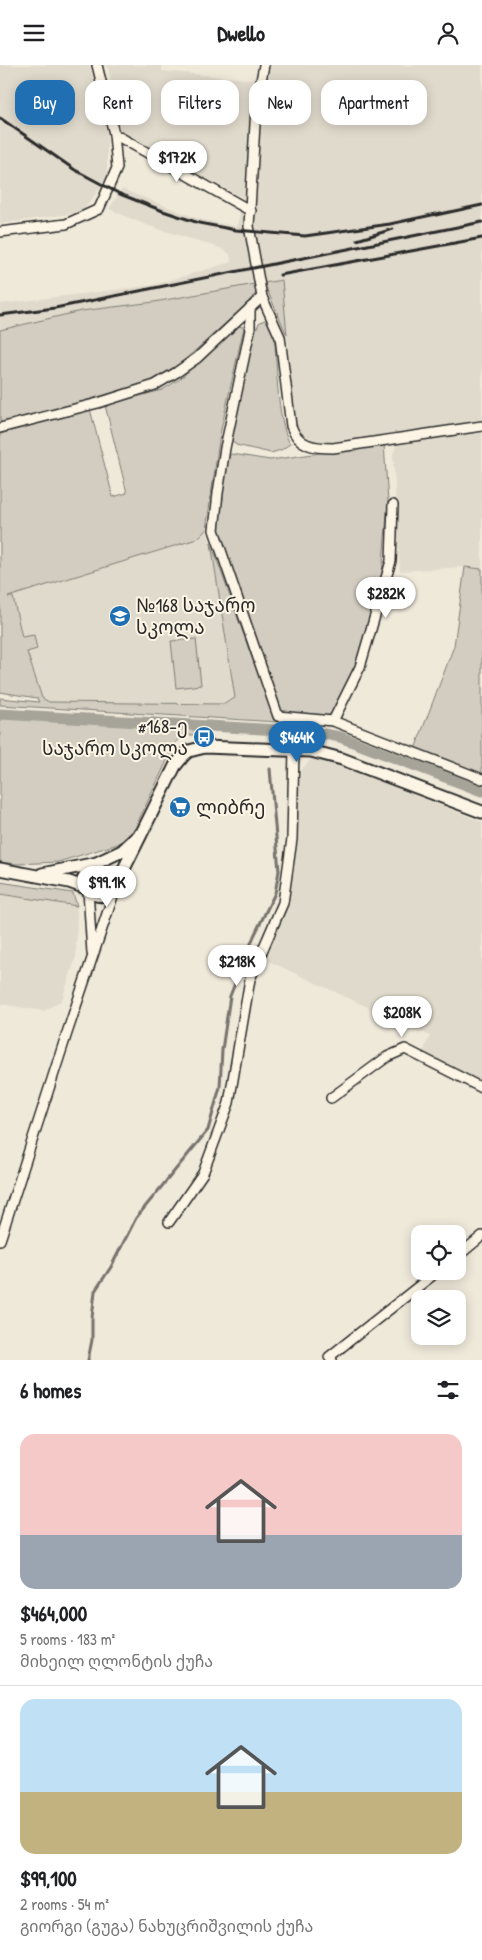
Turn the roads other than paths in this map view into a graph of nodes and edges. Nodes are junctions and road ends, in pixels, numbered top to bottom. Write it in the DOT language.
graph roads {
  1 [pos="97,65"];
  2 [pos="264,65"];
  3 [pos="114,134"];
  4 [pos="251,211"];
  5 [pos="0,232"];
  6 [pos="262,297"];
  7 [pos="250,308"];
  8 [pos="482,426"];
  9 [pos="0,428"];
  10 [pos="392,505"];
  11 [pos="333,721"];
  12 [pos="294,749"];
  13 [pos="482,779"];
  14 [pos="482,812"];
  15 [pos="140,834"];
  16 [pos="95,863"];
  17 [pos="0,869"];
  18 [pos="35,875"];
  19 [pos="117,884"];
  20 [pos="87,889"];
  21 [pos="92,955"];
  22 [pos="482,1088"];
  23 [pos="330,1098"];
  24 [pos="168,1222"];
  25 [pos="482,1236"];
  26 [pos="0,1240"];
  27 [pos="466,1249"];
  28 [pos="427,1280"];
  29 [pos="331,1359"];
  1 -- 3 [label="street"];
  2 -- 4 [label="street"];
  3 -- 4 [label="street"];
  3 -- 5 [label="street"];
  4 -- 6 [label="street"];
  6 -- 7 [label="street"];
  6 -- 8 [label="street"];
  7 -- 9 [label="street"];
  7 -- 11 [label="street"];
  10 -- 11 [label="street"];
  11 -- 13 [label="street"];
  12 -- 14 [label="street"];
  12 -- 15 [label="street"];
  12 -- 24 [label="street"];
  15 -- 16 [label="street"];
  15 -- 19 [label="street"];
  16 -- 18 [label="street"];
  16 -- 19 [label="street"];
  16 -- 20 [label="street"];
  17 -- 18 [label="street"];
  18 -- 20 [label="street"];
  19 -- 20 [label="street"];
  19 -- 21 [label="street"];
  20 -- 21 [label="street"];
  21 -- 26 [label="street"];
  22 -- 23 [label="street"];
  25 -- 27 [label="street"];
  28 -- 29 [label="street"];
}
